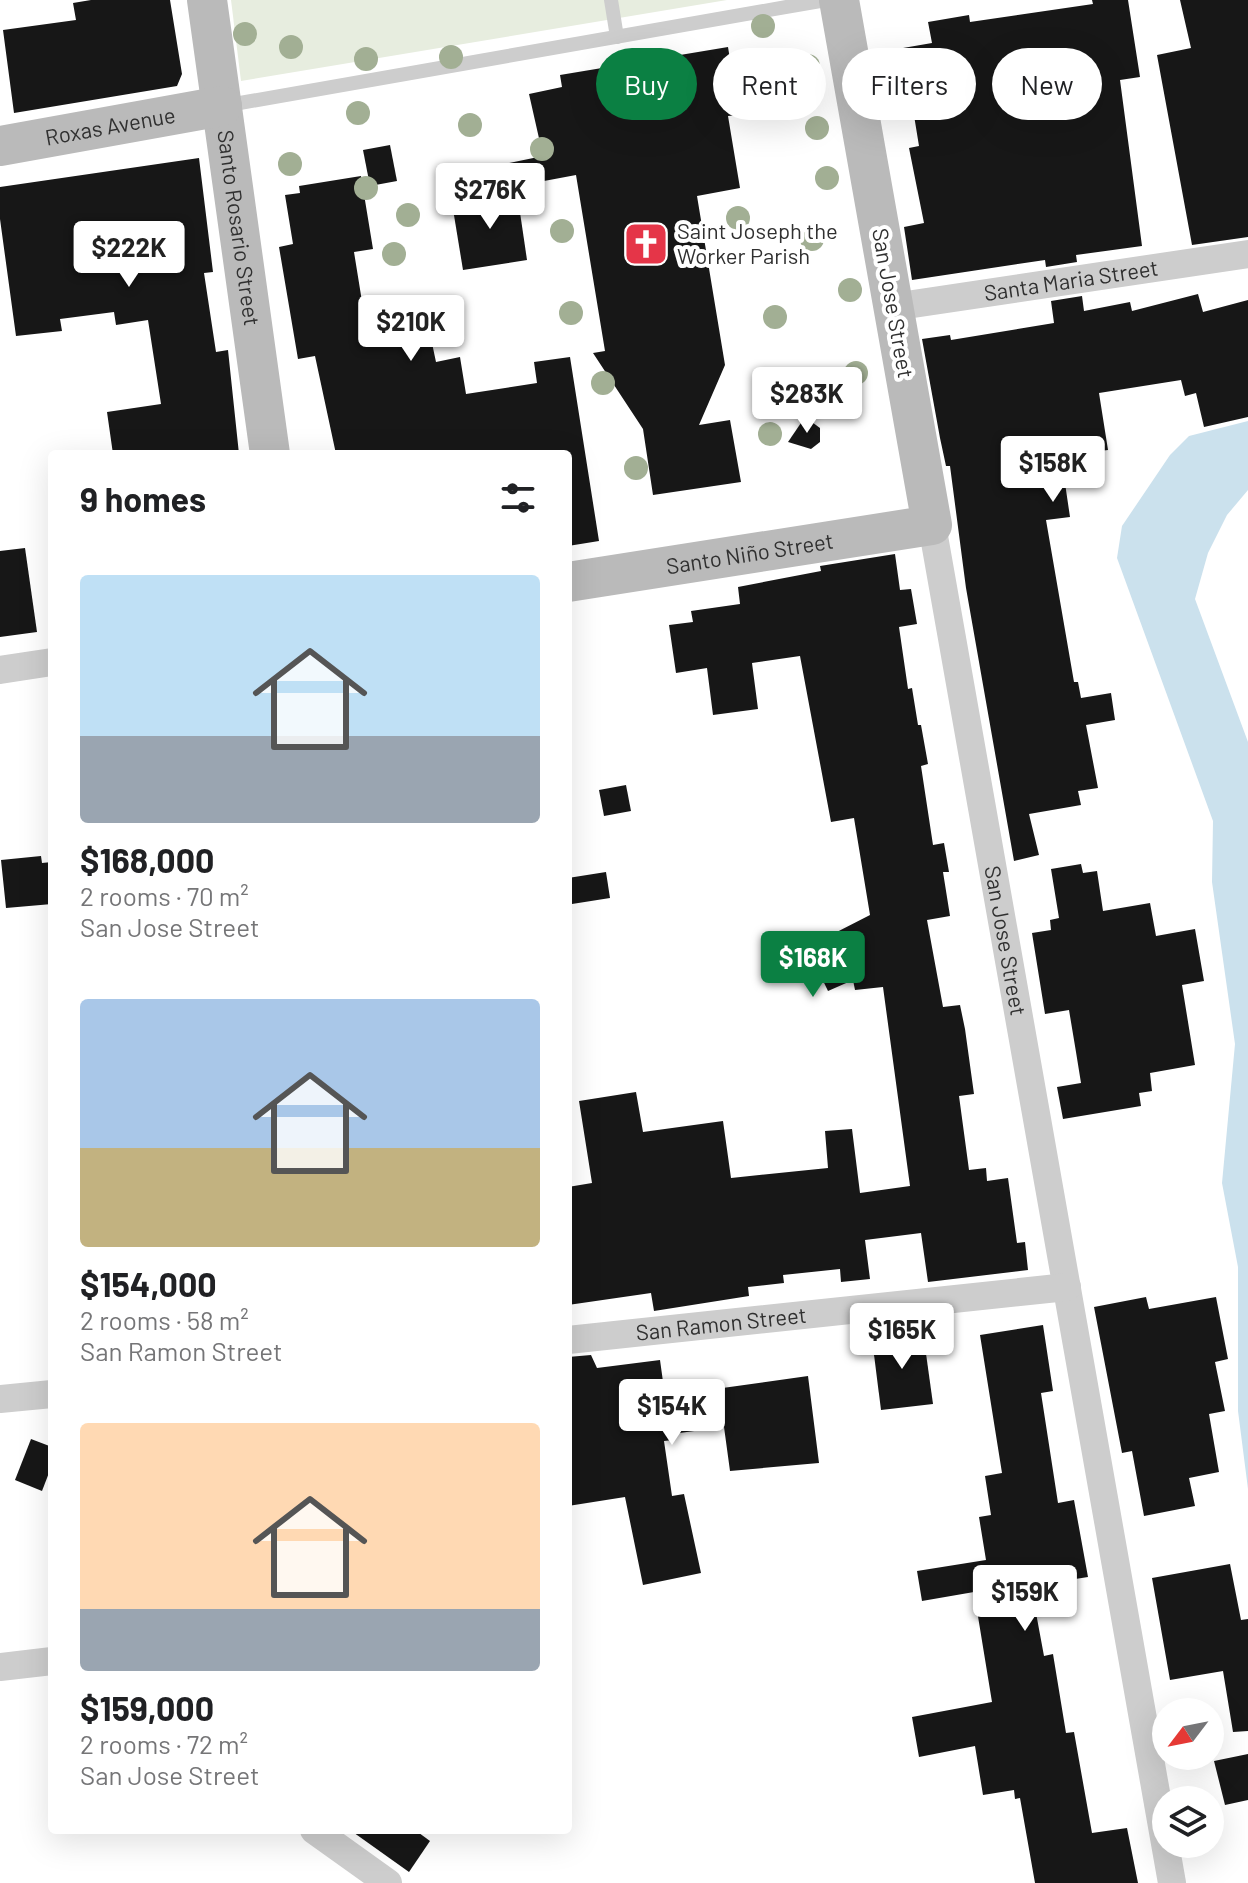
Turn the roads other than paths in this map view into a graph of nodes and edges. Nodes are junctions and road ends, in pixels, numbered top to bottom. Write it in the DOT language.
graph roads {
  1 [pos="207,0"];
  2 [pos="611,0"];
  3 [pos="826,0"];
  4 [pos="839,0"];
  5 [pos="617,37"];
  6 [pos="222,106"];
  7 [pos="0,146"];
  8 [pos="1248,254"];
  9 [pos="893,307"];
  10 [pos="269,450"];
  11 [pos="932,525"];
  12 [pos="572,581"];
  13 [pos="48,663"];
  14 [pos="0,670"];
  15 [pos="1067,1287"];
  16 [pos="572,1340"];
  17 [pos="48,1394"];
  18 [pos="0,1399"];
  19 [pos="48,1661"];
  20 [pos="0,1667"];
  21 [pos="320,1834"];
  22 [pos="388,1883"];
  23 [pos="1172,1883"];
  1 -- 6 [label="main road, Santo Rosario Street"];
  2 -- 5 [label="lane"];
  3 -- 5 [label="lane"];
  4 -- 9 [label="main road, San Jose Street"];
  5 -- 6 [label="lane"];
  6 -- 7 [label="main road, Roxas Avenue"];
  6 -- 10 [label="main road, Santo Rosario Street"];
  8 -- 9 [label="street, Santa Maria Street"];
  9 -- 11 [label="main road, San Jose Street"];
  11 -- 12 [label="main road, Santo Niño Street"];
  11 -- 15 [label="street, San Jose Street"];
  13 -- 14 [label="street"];
  15 -- 16 [label="street, San Ramon Street"];
  15 -- 23 [label="street, San Jose Street"];
  17 -- 18 [label="street"];
  19 -- 20 [label="street"];
  21 -- 22 [label="street"];
}
